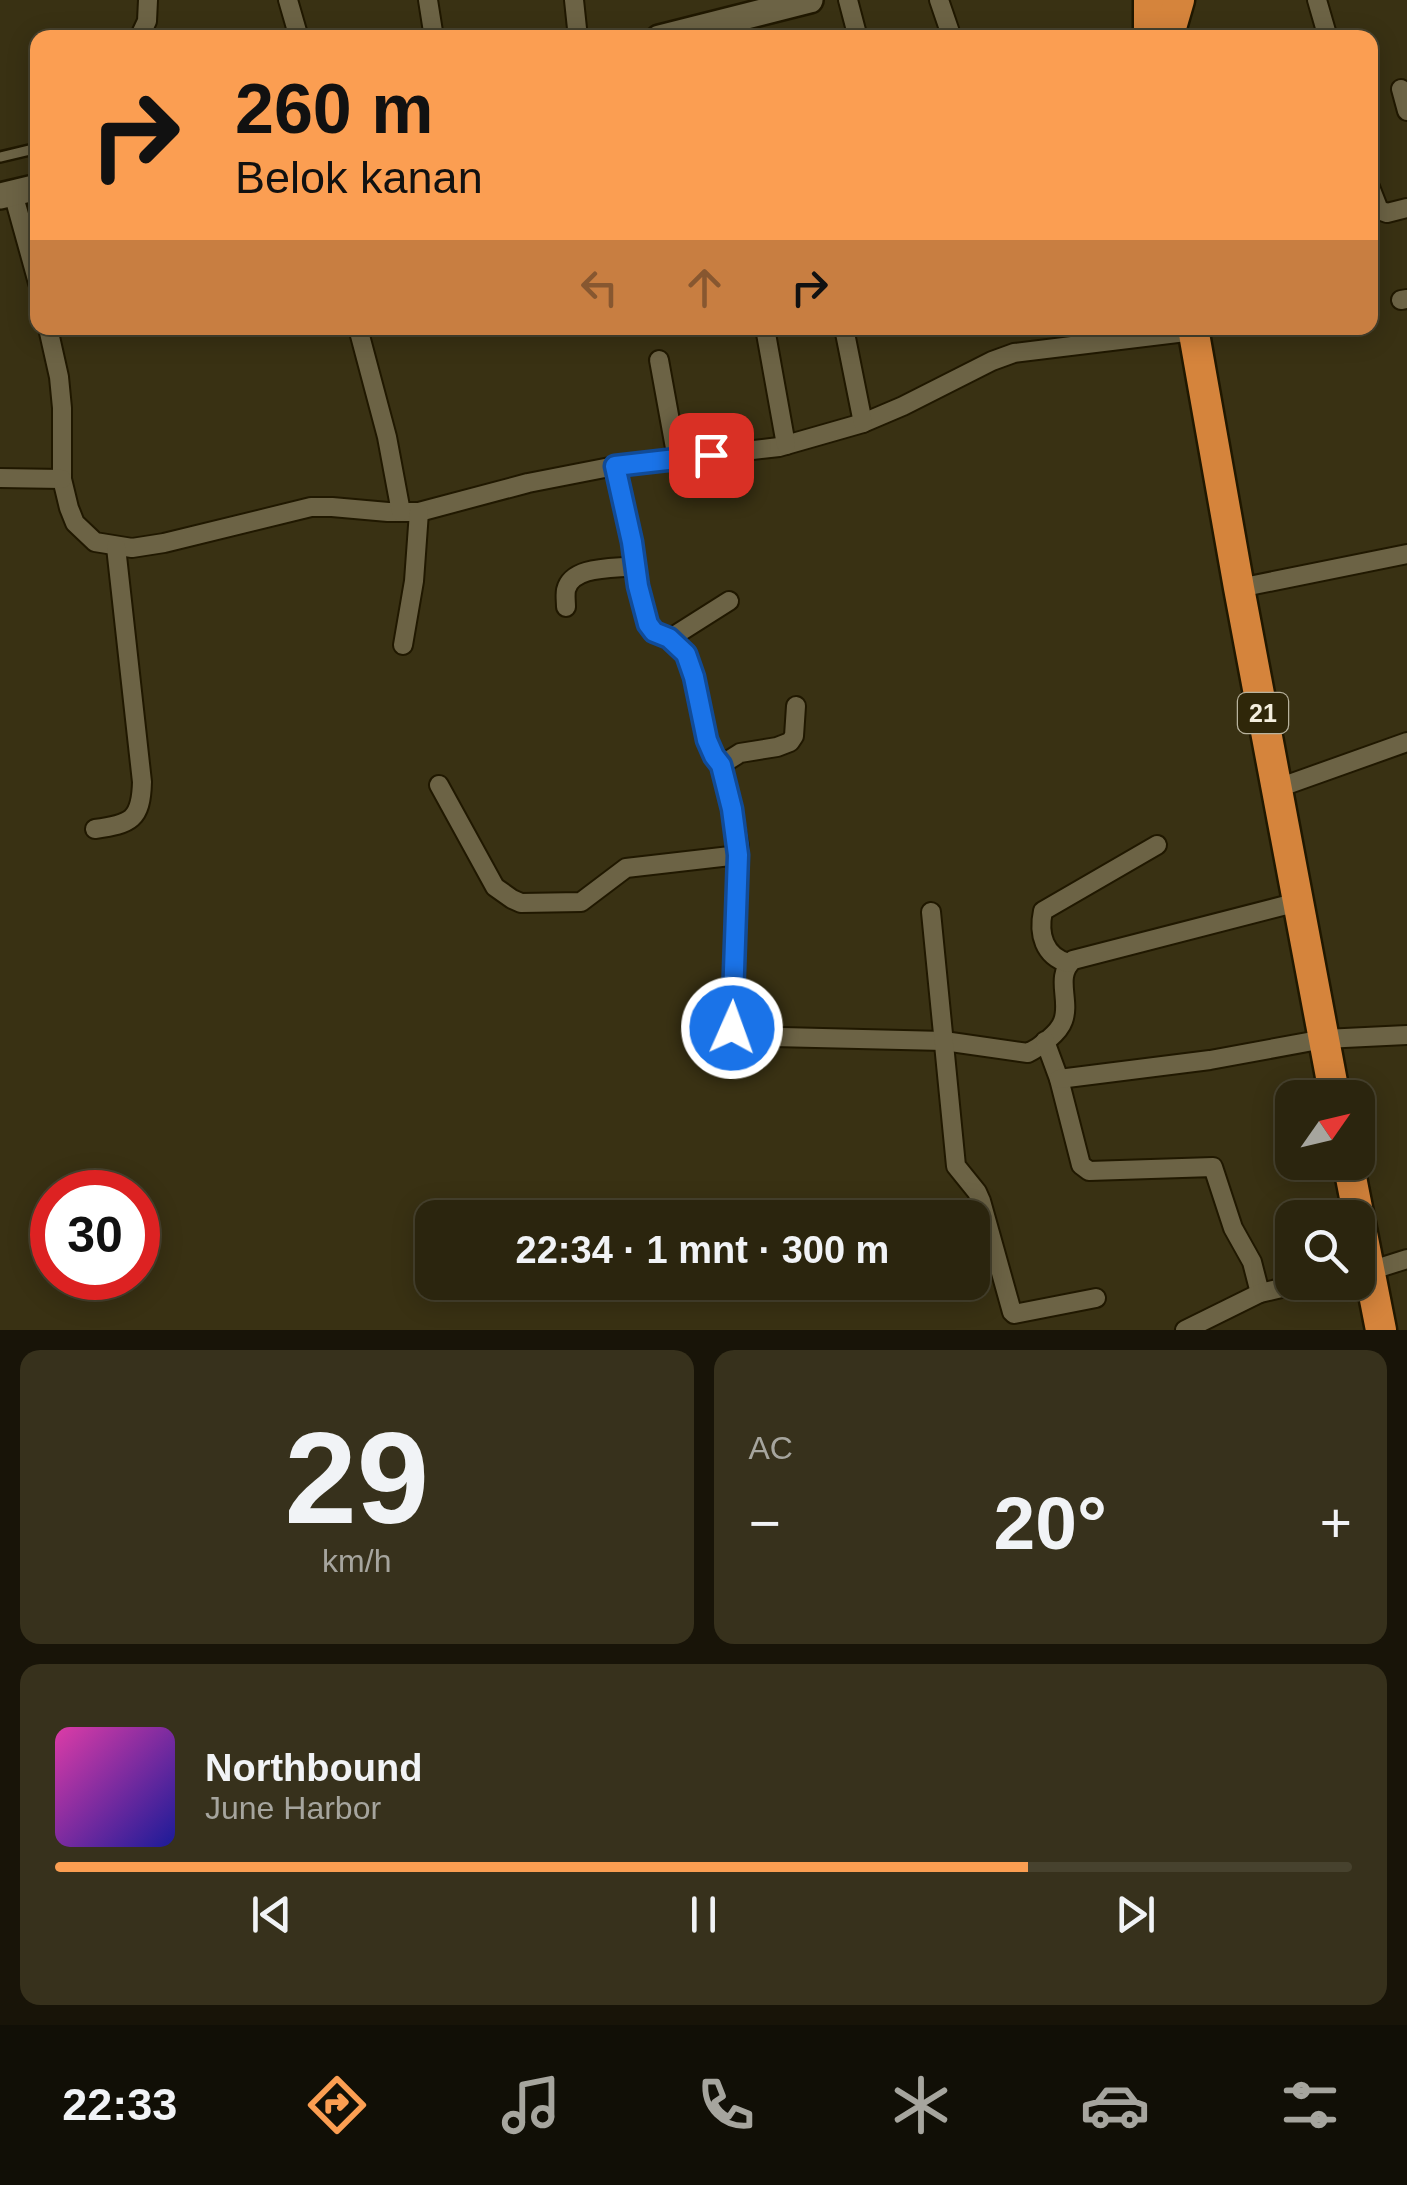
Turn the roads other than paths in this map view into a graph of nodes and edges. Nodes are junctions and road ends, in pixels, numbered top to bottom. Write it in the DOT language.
graph roads {
  1 [pos="148,0"];
  2 [pos="288,0"];
  3 [pos="428,0"];
  4 [pos="574,0"];
  5 [pos="810,0"];
  6 [pos="848,0"];
  7 [pos="940,0"];
  8 [pos="1149,0"];
  9 [pos="1179,0"];
  10 [pos="1317,0"];
  11 [pos="144,30"];
  12 [pos="297,30"];
  13 [pos="433,30"];
  14 [pos="577,30"];
  15 [pos="691,30"];
  16 [pos="856,30"];
  17 [pos="949,30"];
  18 [pos="1150,30"];
  19 [pos="1170,30"];
  20 [pos="1326,30"];
  21 [pos="1401,89"];
  22 [pos="1407,111"];
  23 [pos="30,150"];
  24 [pos="0,157"];
  25 [pos="17,192"];
  26 [pos="1378,207"];
  27 [pos="1407,208"];
  28 [pos="30,248"];
  29 [pos="50,335"];
  30 [pos="360,335"];
  31 [pos="766,335"];
  32 [pos="845,335"];
  33 [pos="1149,335"];
  34 [pos="1195,335"];
  35 [pos="659,360"];
  36 [pos="863,423"];
  37 [pos="786,445"];
  38 [pos="677,459"];
  39 [pos="615,466"];
  40 [pos="0,478"];
  41 [pos="62,479"];
  42 [pos="410,512"];
  43 [pos="116,547"];
  44 [pos="1407,554"];
  45 [pos="636,566"];
  46 [pos="1240,588"];
  47 [pos="730,601"];
  48 [pos="566,608"];
  49 [pos="669,638"];
  50 [pos="403,645"];
  51 [pos="796,706"];
  52 [pos="1407,742"];
  53 [pos="721,765"];
  54 [pos="439,785"];
  55 [pos="1278,788"];
  56 [pos="95,829"];
  57 [pos="1157,845"];
  58 [pos="738,855"];
  59 [pos="1298,902"];
  60 [pos="932,912"];
  61 [pos="1068,963"];
  62 [pos="1407,1035"];
  63 [pos="1324,1040"];
  64 [pos="944,1041"];
  65 [pos="1045,1041"];
  66 [pos="1058,1080"];
  67 [pos="1332,1080"];
  68 [pos="1407,1259"];
  69 [pos="1375,1269"];
  70 [pos="1275,1289"];
  71 [pos="1260,1292"];
  72 [pos="1096,1298"];
  73 [pos="1372,1300"];
  74 [pos="1185,1330"];
  75 [pos="1380,1330"];
  1 -- 11 [label="street"];
  2 -- 12 [label="street"];
  3 -- 13 [label="street"];
  4 -- 14 [label="street"];
  5 -- 15 [label="main road"];
  6 -- 16 [label="street"];
  7 -- 17 [label="street"];
  8 -- 18 [label="highway"];
  9 -- 19 [label="highway"];
  10 -- 20 [label="street"];
  21 -- 22 [label="street"];
  23 -- 24 [label="lane"];
  25 -- 28 [label="street"];
  26 -- 27 [label="street"];
  29 -- 41 [label="street"];
  30 -- 42 [label="street"];
  31 -- 37 [label="street"];
  32 -- 36 [label="street"];
  33 -- 36 [label="street"];
  34 -- 46 [label="highway, 21"];
  35 -- 38 [label="street"];
  36 -- 37 [label="street"];
  37 -- 38 [label="street"];
  38 -- 39 [label="street"];
  39 -- 42 [label="street"];
  39 -- 45 [label="street"];
  40 -- 41 [label="street"];
  41 -- 43 [label="street"];
  42 -- 43 [label="street"];
  42 -- 50 [label="street"];
  43 -- 56 [label="street"];
  44 -- 46 [label="street"];
  45 -- 48 [label="street"];
  45 -- 49 [label="street"];
  46 -- 55 [label="highway, 21"];
  47 -- 49 [label="street"];
  49 -- 53 [label="street"];
  51 -- 53 [label="street"];
  52 -- 55 [label="street"];
  53 -- 58 [label="street"];
  54 -- 58 [label="street"];
  55 -- 59 [label="highway, 21"];
  57 -- 61 [label="street"];
  58 -- 64 [label="street"];
  59 -- 61 [label="street"];
  59 -- 63 [label="highway, 21"];
  60 -- 64 [label="street"];
  61 -- 65 [label="street"];
  62 -- 63 [label="street"];
  63 -- 66 [label="street"];
  63 -- 67 [label="highway, 21"];
  64 -- 65 [label="street"];
  64 -- 72 [label="street"];
  65 -- 66 [label="street"];
  66 -- 71 [label="street"];
  68 -- 69 [label="street"];
  70 -- 71 [label="street"];
  71 -- 74 [label="street"];
  73 -- 75 [label="highway"];
}
